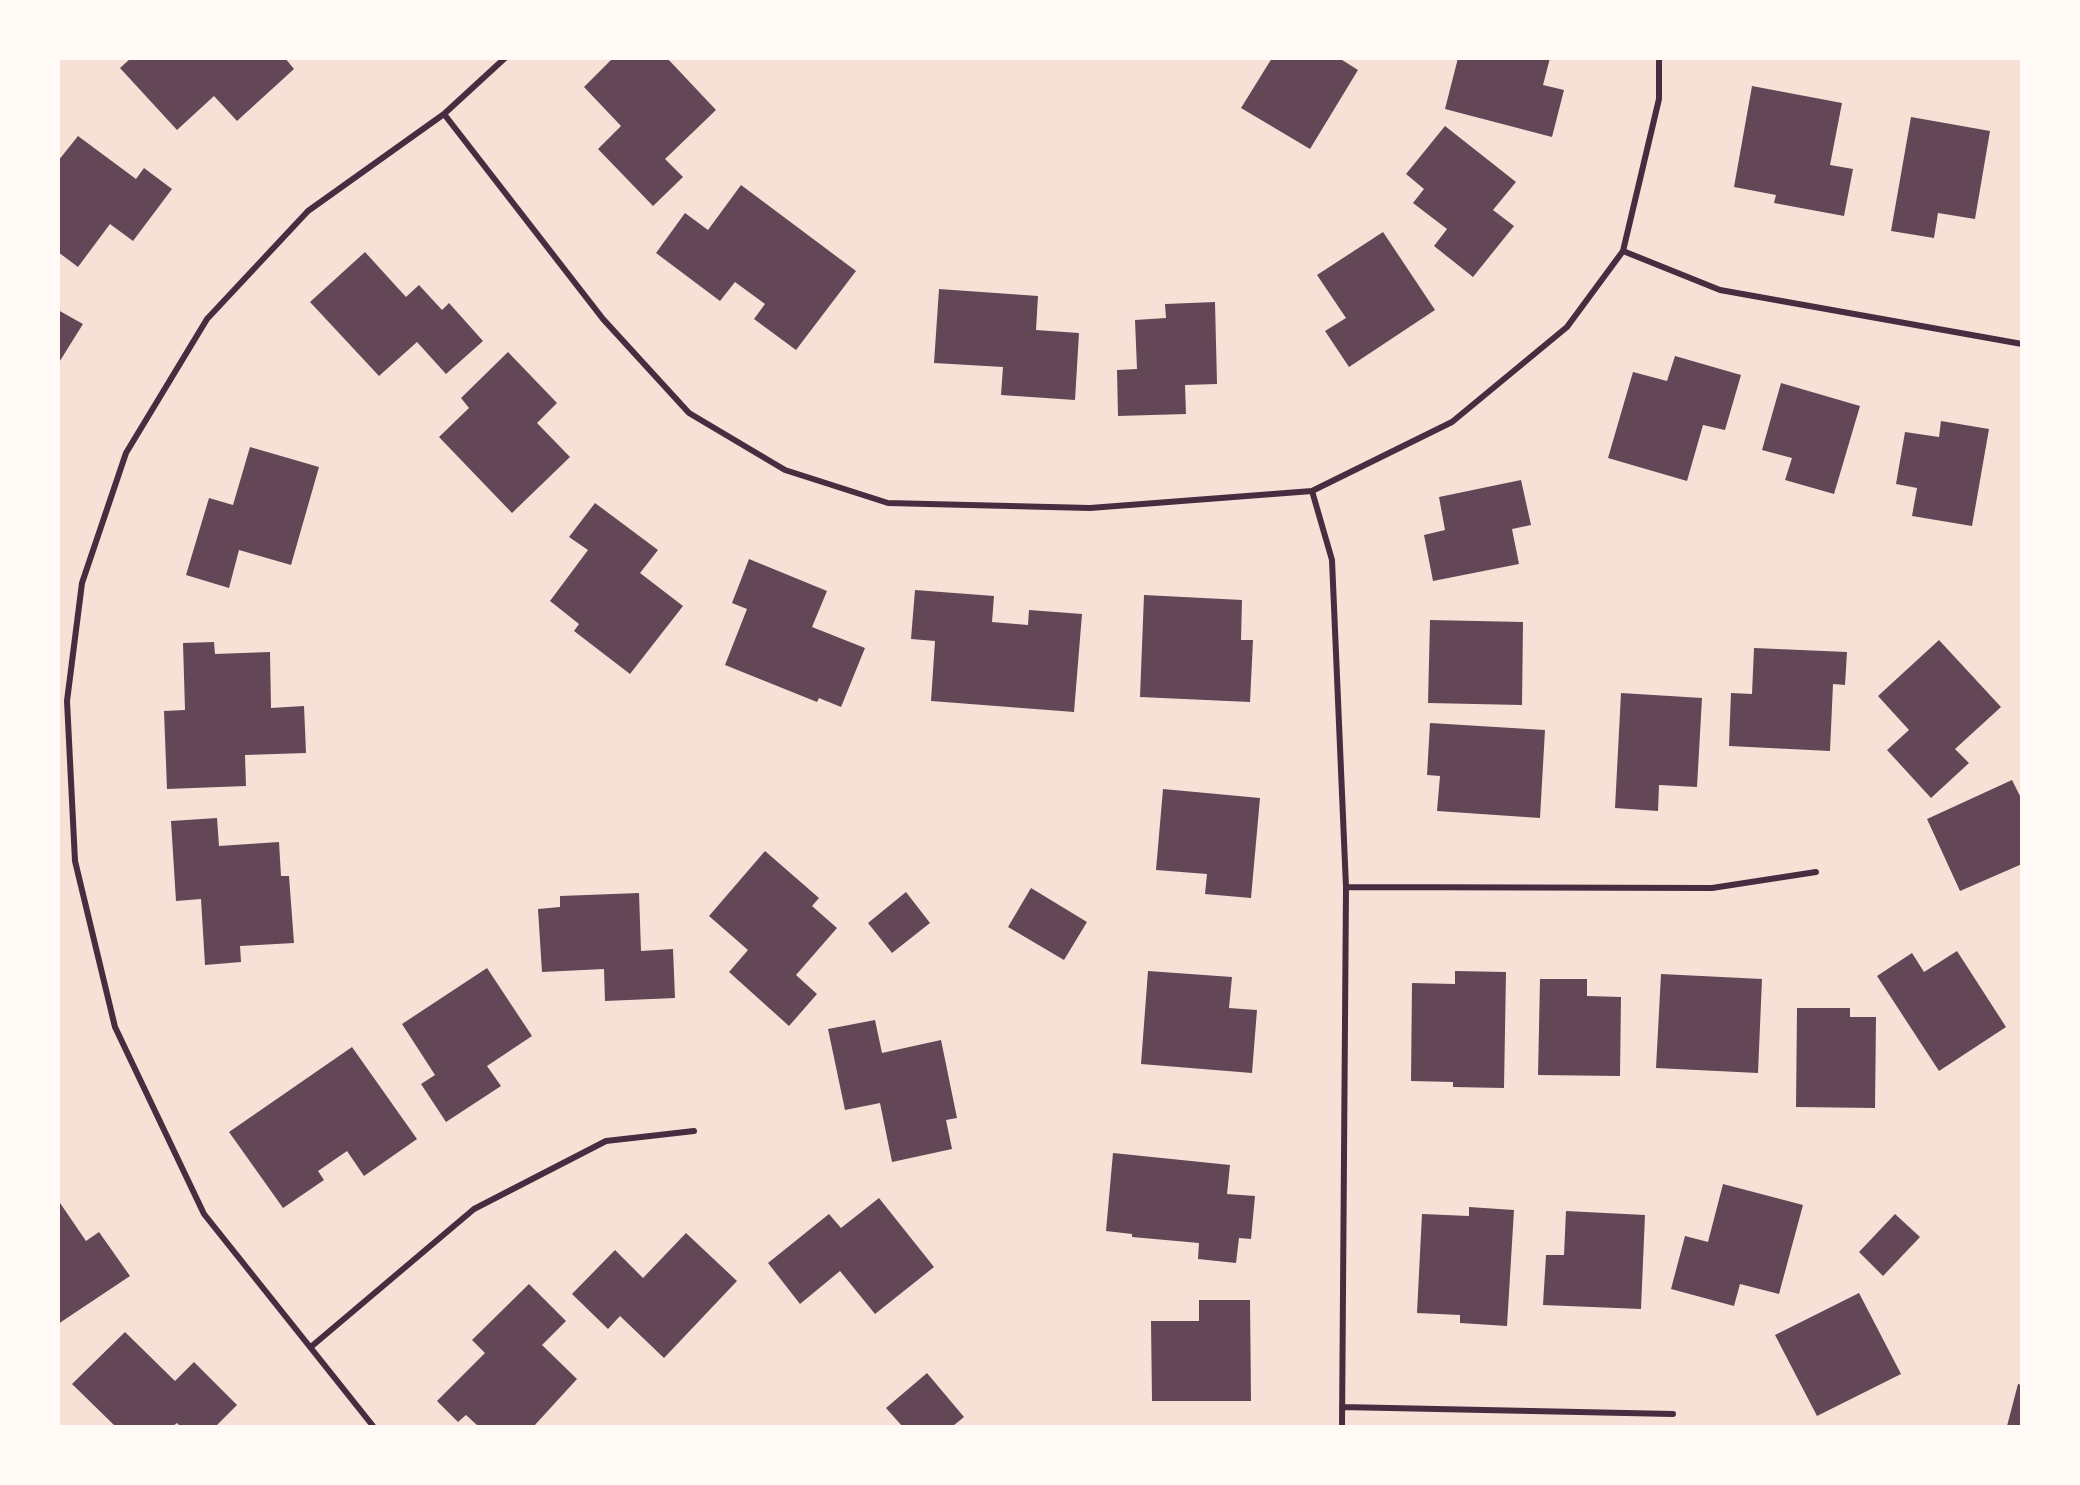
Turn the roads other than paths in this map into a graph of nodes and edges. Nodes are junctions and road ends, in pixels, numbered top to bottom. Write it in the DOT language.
graph roads {
  1 [pos="505,58"];
  2 [pos="1659,58"];
  3 [pos="444,114"];
  4 [pos="1623,251"];
  5 [pos="2022,344"];
  6 [pos="1312,491"];
  7 [pos="58,701"];
  8 [pos="68,701"];
  9 [pos="1816,872"];
  10 [pos="1346,887"];
  11 [pos="694,1131"];
  12 [pos="312,1346"];
  13 [pos="1342,1407"];
  14 [pos="1672,1414"];
  15 [pos="373,1426"];
  16 [pos="1342,1426"];
  1 -- 3 [label="street"];
  2 -- 4 [label="street"];
  3 -- 6 [label="street"];
  3 -- 8 [label="street"];
  4 -- 5 [label="street"];
  4 -- 6 [label="street"];
  6 -- 10 [label="street"];
  7 -- 8 [label="street"];
  8 -- 12 [label="street"];
  9 -- 10 [label="street"];
  10 -- 13 [label="street"];
  11 -- 12 [label="street"];
  12 -- 15 [label="street"];
  13 -- 14 [label="street"];
  13 -- 16 [label="street"];
}
